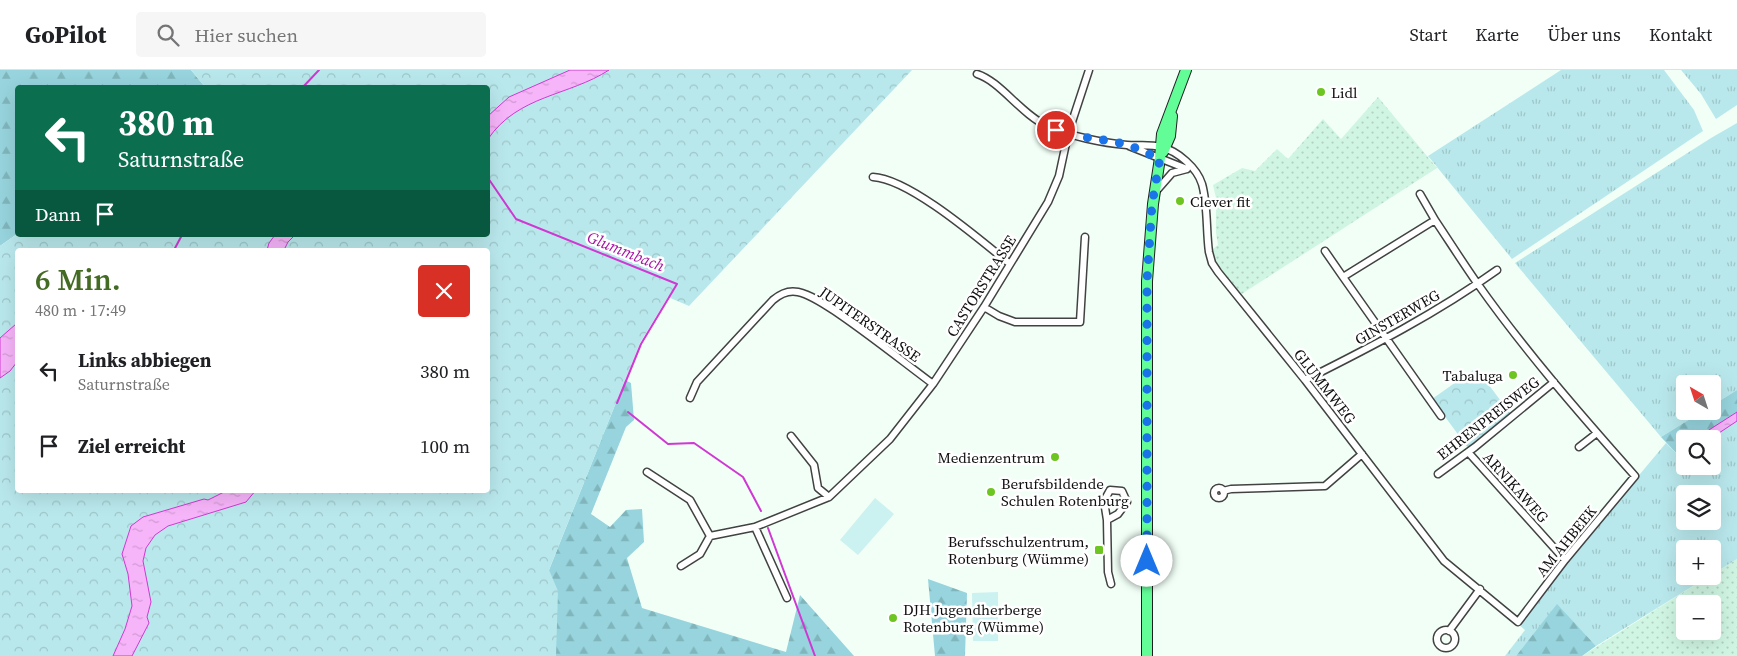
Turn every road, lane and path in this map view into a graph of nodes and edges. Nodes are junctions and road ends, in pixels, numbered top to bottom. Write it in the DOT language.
graph roads {
  1 [pos="1090,70"];
  2 [pos="1186,70"];
  3 [pos="977,74"];
  4 [pos="1068,134"];
  5 [pos="1128,145"];
  6 [pos="1162,147"];
  7 [pos="1160,158"];
  8 [pos="1187,169"];
  9 [pos="1197,175"];
  10 [pos="873,178"];
  11 [pos="1420,194"];
  12 [pos="1154,195"];
  13 [pos="1435,220"];
  14 [pos="1084,236"];
  15 [pos="1325,251"];
  16 [pos="1010,264"];
  17 [pos="1497,270"];
  18 [pos="1343,277"];
  19 [pos="1478,284"];
  20 [pos="984,307"];
  21 [pos="1388,339"];
  22 [pos="1305,380"];
  23 [pos="1554,382"];
  24 [pos="932,384"];
  25 [pos="690,398"];
  26 [pos="1441,416"];
  27 [pos="1597,433"];
  28 [pos="791,436"];
  29 [pos="1580,447"];
  30 [pos="1468,452"];
  31 [pos="1362,454"];
  32 [pos="647,472"];
  33 [pos="1438,474"];
  34 [pos="1223,491"];
  35 [pos="829,497"];
  36 [pos="1107,520"];
  37 [pos="755,526"];
  38 [pos="710,536"];
  39 [pos="1565,560"];
  40 [pos="681,566"];
  41 [pos="1111,584"];
  42 [pos="1480,589"];
  43 [pos="787,598"];
  44 [pos="1518,622"];
  45 [pos="1449,631"];
  46 [pos="1147,656"];
  1 -- 4 [label="street, CASTORSTRASSE"];
  2 -- 6 [label="main road"];
  3 -- 4 [label="street"];
  4 -- 5 [label="street"];
  4 -- 16 [label="street, CASTORSTRASSE"];
  5 -- 6 [label="street"];
  5 -- 7 [label="street"];
  6 -- 7 [label="main road"];
  6 -- 9 [label="street, GLUMMWEG"];
  7 -- 8 [label="street"];
  7 -- 12 [label="main road"];
  8 -- 9 [label="street"];
  8 -- 12 [label="street"];
  9 -- 22 [label="street, GLUMMWEG"];
  10 -- 16 [label="street"];
  11 -- 13 [label="street"];
  12 -- 46 [label="main road"];
  13 -- 18 [label="street"];
  13 -- 19 [label="street"];
  14 -- 20 [label="street"];
  15 -- 18 [label="street"];
  16 -- 20 [label="street, CASTORSTRASSE"];
  17 -- 19 [label="street, GINSTERWEG"];
  18 -- 21 [label="street"];
  19 -- 21 [label="street, GINSTERWEG"];
  19 -- 23 [label="street"];
  20 -- 24 [label="street, CASTORSTRASSE"];
  21 -- 22 [label="street, GINSTERWEG"];
  21 -- 26 [label="street"];
  22 -- 31 [label="street, GLUMMWEG"];
  23 -- 27 [label="street"];
  23 -- 30 [label="street, EHRENPREISWEG"];
  24 -- 25 [label="street, JUPITERSTRASSE"];
  24 -- 35 [label="street, CASTORSTRASSE"];
  27 -- 29 [label="street"];
  27 -- 39 [label="street, AM AHBEEK"];
  28 -- 35 [label="street"];
  30 -- 33 [label="street, EHRENPREISWEG"];
  30 -- 39 [label="street, ARNIKAWEG"];
  31 -- 34 [label="street"];
  31 -- 42 [label="street, GLUMMWEG"];
  32 -- 38 [label="street"];
  35 -- 37 [label="street"];
  36 -- 36 [label="street"];
  36 -- 41 [label="street"];
  37 -- 38 [label="street"];
  37 -- 43 [label="street"];
  38 -- 40 [label="street"];
  39 -- 44 [label="street, AM AHBEEK"];
  42 -- 44 [label="street, GLUMMWEG"];
  42 -- 45 [label="street"];
}
